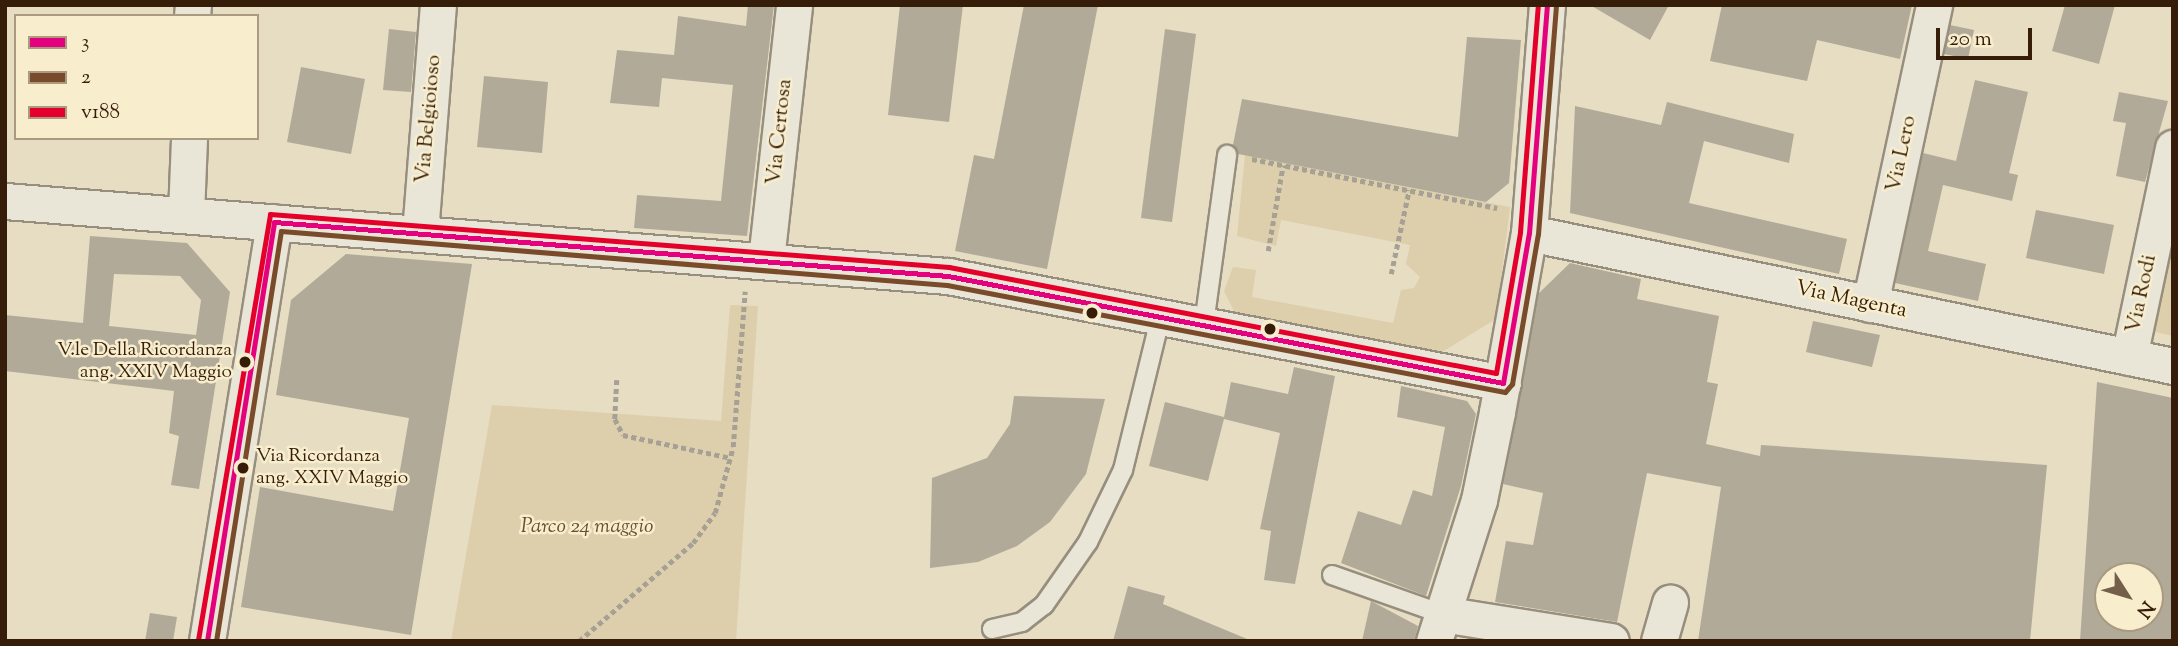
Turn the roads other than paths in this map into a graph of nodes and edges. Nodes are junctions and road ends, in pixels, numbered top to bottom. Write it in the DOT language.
graph roads {
  1 [pos="438,5"];
  2 [pos="794,5"];
  3 [pos="1934,5"];
  4 [pos="1545,6"];
  5 [pos="189,140"];
  6 [pos="2173,148"];
  7 [pos="1227,155"];
  8 [pos="5,201"];
  9 [pos="186,215"];
  10 [pos="274,222"];
  11 [pos="1517,222"];
  12 [pos="421,233"];
  13 [pos="756,270"];
  14 [pos="1870,304"];
  15 [pos="1161,315"];
  16 [pos="1204,324"];
  17 [pos="2129,357"];
  18 [pos="2173,366"];
  19 [pos="1503,383"];
  20 [pos="1332,575"];
  21 [pos="1670,603"];
  22 [pos="1438,627"];
  23 [pos="992,629"];
  24 [pos="207,641"];
  25 [pos="1611,641"];
  26 [pos="1659,641"];
  1 -- 12 [label="street, Via Belgioioso"];
  2 -- 13 [label="street, Via Certosa"];
  3 -- 14 [label="street, Via Lero"];
  4 -- 11 [label="street"];
  5 -- 9 [label="street"];
  6 -- 17 [label="street, Via Rodi"];
  7 -- 16 [label="lane"];
  8 -- 9 [label="street"];
  9 -- 10 [label="street"];
  10 -- 12 [label="street"];
  10 -- 24 [label="street"];
  11 -- 14 [label="street, Via Magenta"];
  11 -- 19 [label="street"];
  12 -- 13 [label="street"];
  13 -- 15 [label="street"];
  14 -- 17 [label="street, Via Magenta"];
  15 -- 16 [label="street"];
  15 -- 23 [label="lane"];
  16 -- 19 [label="street"];
  17 -- 18 [label="street, Via Magenta"];
  19 -- 22 [label="street"];
  20 -- 22 [label="lane"];
  21 -- 26 [label="street"];
  22 -- 25 [label="street"];
}
